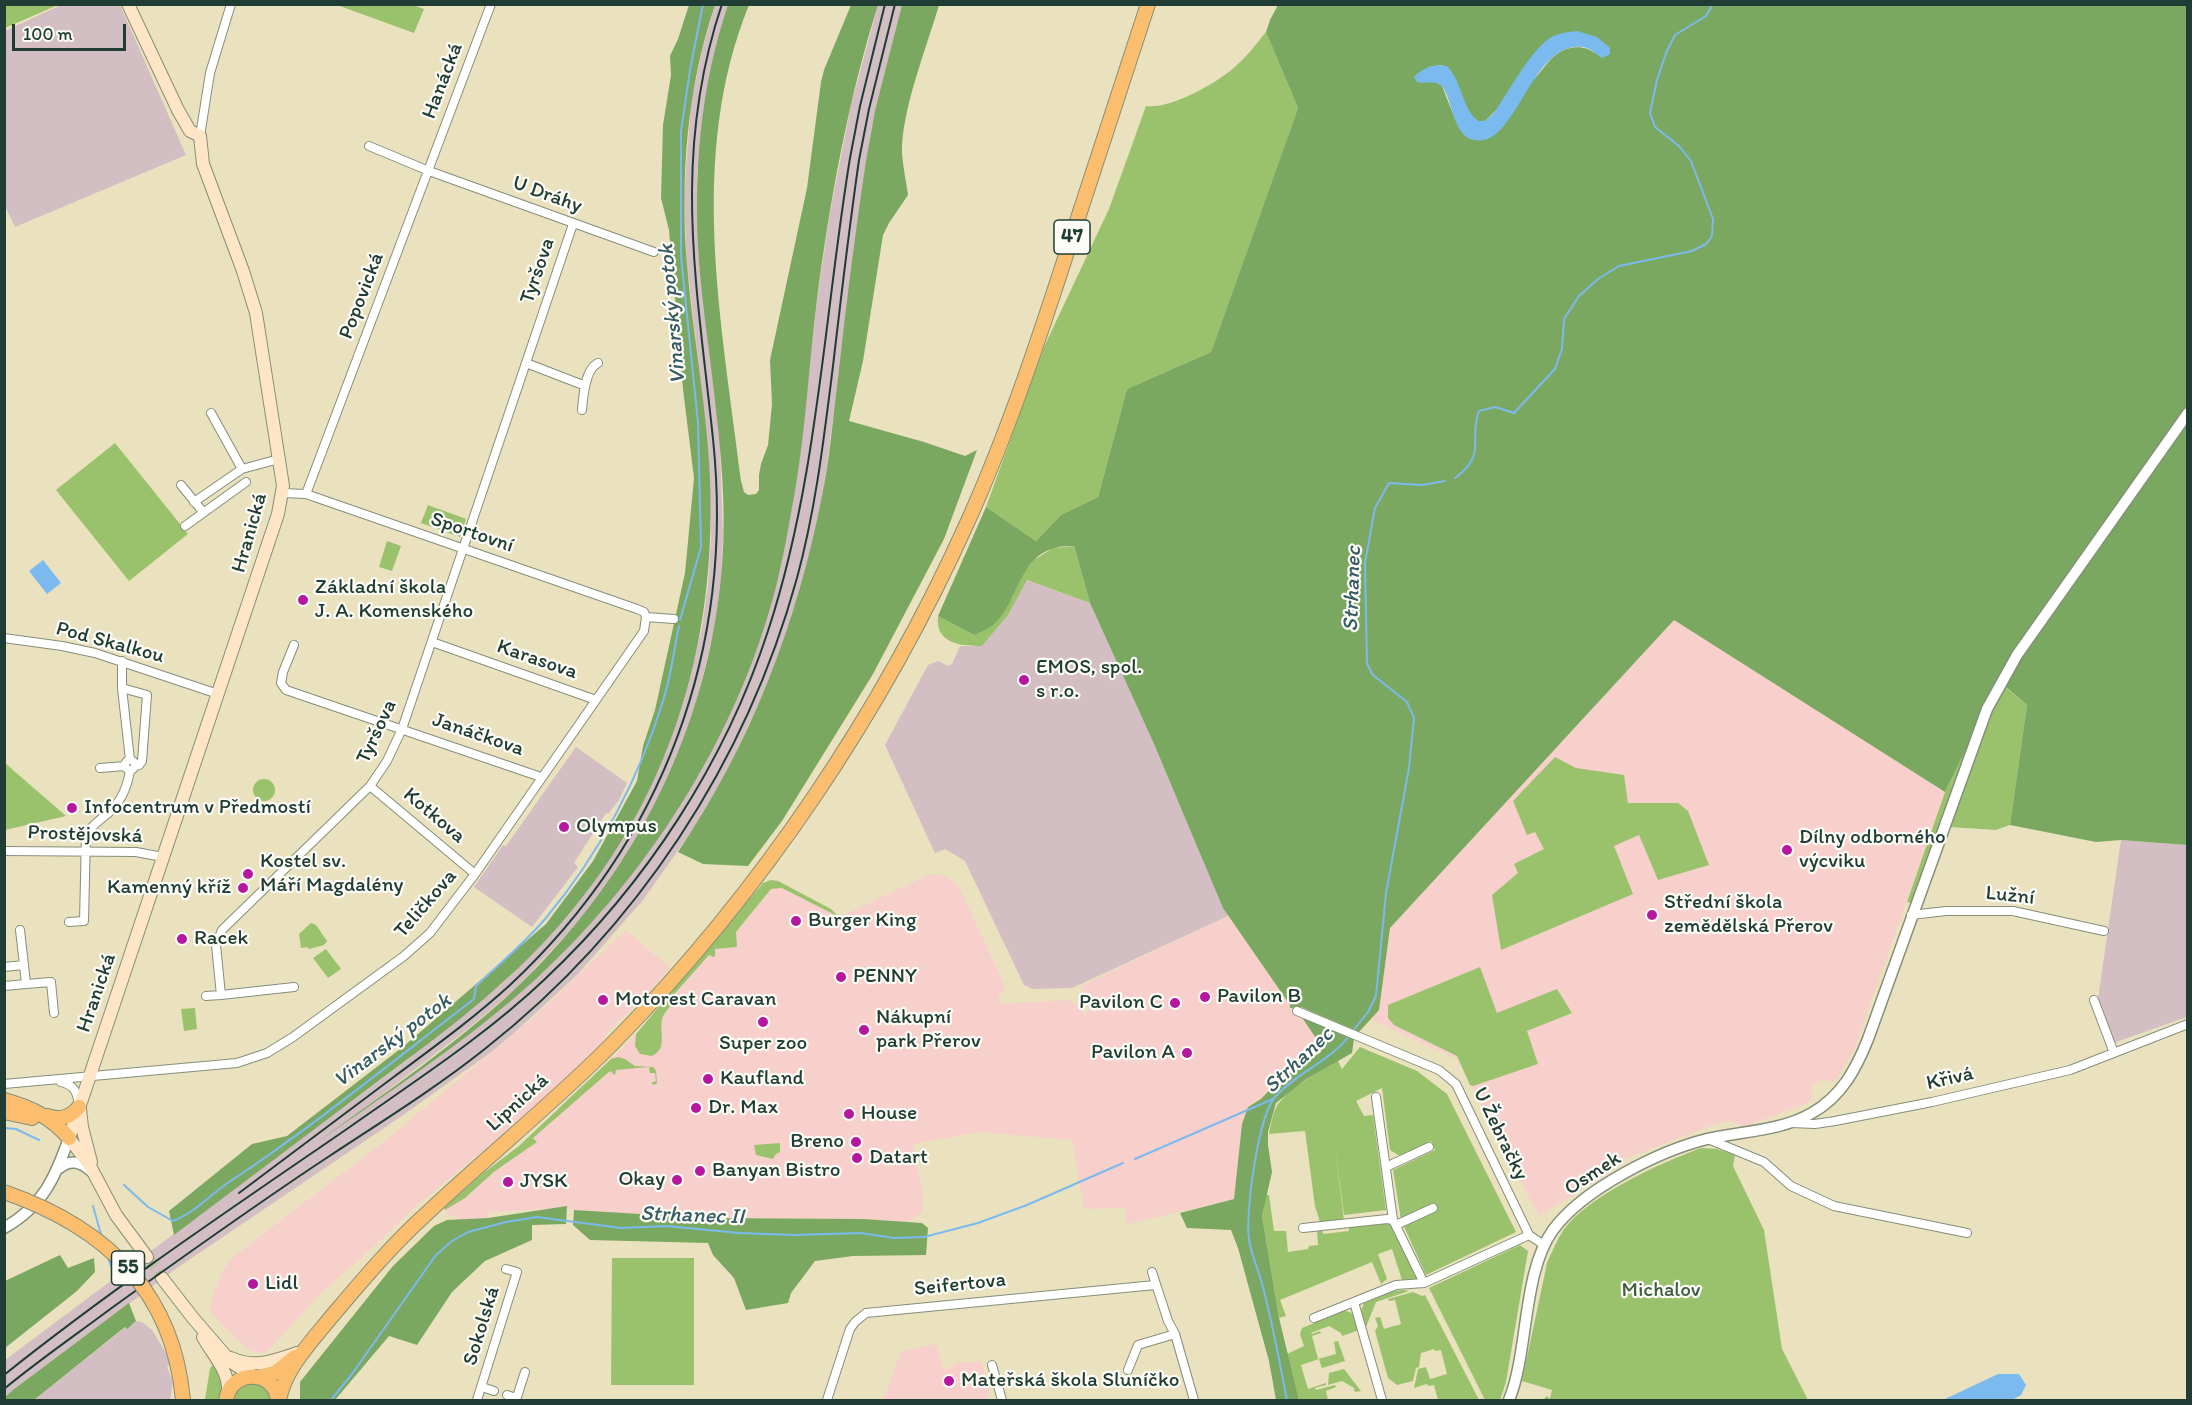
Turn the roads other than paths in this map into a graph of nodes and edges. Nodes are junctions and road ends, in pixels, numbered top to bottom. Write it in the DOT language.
graph roads {
  1 [pos="128,4"];
  2 [pos="231,4"];
  3 [pos="492,4"];
  4 [pos="1148,4"];
  5 [pos="200,136"];
  6 [pos="369,146"];
  7 [pos="429,171"];
  8 [pos="573,224"];
  9 [pos="654,252"];
  10 [pos="526,363"];
  11 [pos="598,363"];
  12 [pos="584,385"];
  13 [pos="582,410"];
  14 [pos="211,413"];
  15 [pos="2187,413"];
  16 [pos="279,459"];
  17 [pos="242,469"];
  18 [pos="246,482"];
  19 [pos="181,485"];
  20 [pos="283,493"];
  21 [pos="306,494"];
  22 [pos="194,502"];
  23 [pos="203,512"];
  24 [pos="185,526"];
  25 [pos="464,550"];
  26 [pos="646,617"];
  27 [pos="674,619"];
  28 [pos="4,638"];
  29 [pos="432,642"];
  30 [pos="294,645"];
  31 [pos="122,661"];
  32 [pos="122,688"];
  33 [pos="218,694"];
  34 [pos="596,700"];
  35 [pos="402,729"];
  36 [pos="130,766"];
  37 [pos="100,768"];
  38 [pos="541,777"];
  39 [pos="370,786"];
  40 [pos="4,851"];
  41 [pos="84,852"];
  42 [pos="163,857"];
  43 [pos="475,874"];
  44 [pos="1911,915"];
  45 [pos="69,922"];
  46 [pos="20,930"];
  47 [pos="2104,931"];
  48 [pos="24,965"];
  49 [pos="4,967"];
  50 [pos="26,984"];
  51 [pos="4,986"];
  52 [pos="294,987"];
  53 [pos="221,995"];
  54 [pos="207,996"];
  55 [pos="2094,1000"];
  56 [pos="1298,1011"];
  57 [pos="54,1012"];
  58 [pos="2187,1024"];
  59 [pos="2114,1053"];
  60 [pos="89,1078"];
  61 [pos="51,1081"];
  62 [pos="4,1084"];
  63 [pos="1376,1096"];
  64 [pos="4,1100"];
  65 [pos="1826,1103"];
  66 [pos="79,1107"];
  67 [pos="4,1112"];
  68 [pos="42,1114"];
  69 [pos="1835,1121"];
  70 [pos="1791,1123"];
  71 [pos="69,1138"];
  72 [pos="1708,1139"];
  73 [pos="1429,1147"];
  74 [pos="1386,1167"];
  75 [pos="58,1170"];
  76 [pos="95,1175"];
  77 [pos="4,1192"];
  78 [pos="1433,1208"];
  79 [pos="1395,1222"];
  80 [pos="4,1228"];
  81 [pos="1303,1228"];
  82 [pos="1967,1233"];
  83 [pos="1529,1235"];
  84 [pos="1544,1245"];
  85 [pos="147,1257"];
  86 [pos="506,1269"];
  87 [pos="1152,1272"];
  88 [pos="162,1278"];
  89 [pos="1424,1283"];
  90 [pos="1155,1286"];
  91 [pos="1354,1302"];
  92 [pos="193,1318"];
  93 [pos="1314,1318"];
  94 [pos="1175,1334"];
  95 [pos="304,1350"];
  96 [pos="226,1356"];
  97 [pos="992,1365"];
  98 [pos="1128,1370"];
  99 [pos="525,1372"];
  100 [pos="256,1376"];
  101 [pos="482,1387"];
  102 [pos="494,1391"];
  103 [pos="507,1395"];
  104 [pos="226,1398"];
  105 [pos="516,1399"];
  106 [pos="183,1401"];
  107 [pos="278,1401"];
  108 [pos="477,1401"];
  109 [pos="827,1401"];
  110 [pos="1002,1401"];
  111 [pos="1194,1401"];
  112 [pos="1382,1401"];
  113 [pos="1509,1401"];
  1 -- 5 [label="main road"];
  2 -- 5 [label="street"];
  3 -- 7 [label="street, Hanácká"];
  4 -- 95 [label="main road, Lipnická / 47"];
  5 -- 16 [label="main road, Hranická"];
  6 -- 7 [label="street"];
  7 -- 8 [label="street, U Dráhy"];
  7 -- 21 [label="street, Popovická"];
  8 -- 9 [label="street, U Dráhy"];
  8 -- 10 [label="street, Tyršova"];
  10 -- 12 [label="street"];
  10 -- 25 [label="street, Tyršova"];
  11 -- 12 [label="street"];
  12 -- 13 [label="street"];
  14 -- 17 [label="street"];
  15 -- 44 [label="street, Osmek"];
  16 -- 17 [label="street"];
  16 -- 20 [label="main road, Hranická"];
  17 -- 22 [label="street"];
  18 -- 23 [label="street"];
  19 -- 22 [label="street"];
  20 -- 21 [label="street, Sportovní"];
  20 -- 33 [label="main road, Hranická"];
  21 -- 25 [label="street, Sportovní"];
  22 -- 23 [label="street"];
  23 -- 24 [label="street"];
  25 -- 26 [label="street, Sportovní"];
  25 -- 29 [label="street, Tyršova"];
  26 -- 27 [label="street"];
  26 -- 34 [label="street, Teličkova"];
  28 -- 31 [label="street, Pod Skalkou"];
  29 -- 34 [label="street, Karasova"];
  29 -- 35 [label="street, Tyršova"];
  30 -- 35 [label="street, Janáčkova"];
  31 -- 32 [label="street"];
  31 -- 33 [label="street, Pod Skalkou"];
  32 -- 36 [label="street"];
  32 -- 36 [label="street"];
  33 -- 42 [label="main road, Hranická"];
  34 -- 38 [label="street, Teličkova"];
  35 -- 38 [label="street, Janáčkova"];
  35 -- 39 [label="street, Tyršova"];
  36 -- 37 [label="street"];
  36 -- 41 [label="street"];
  38 -- 43 [label="street, Teličkova"];
  39 -- 43 [label="street, Kotkova"];
  39 -- 53 [label="street, Tyršova"];
  40 -- 41 [label="street, Prostějovská"];
  41 -- 42 [label="street, Prostějovská"];
  41 -- 45 [label="street"];
  42 -- 60 [label="main road, Hranická"];
  43 -- 60 [label="street, Teličkova"];
  44 -- 47 [label="street, Lužní"];
  44 -- 65 [label="street, Osmek"];
  46 -- 48 [label="street"];
  48 -- 49 [label="street"];
  48 -- 50 [label="street"];
  50 -- 51 [label="street"];
  50 -- 57 [label="street"];
  52 -- 53 [label="street"];
  53 -- 54 [label="street"];
  55 -- 59 [label="street"];
  56 -- 83 [label="street, U Žebračky"];
  58 -- 59 [label="street, Křivá"];
  59 -- 69 [label="street, Křivá"];
  60 -- 61 [label="street, Teličkova"];
  60 -- 66 [label="main road, Hranická"];
  61 -- 62 [label="street, Teličkova"];
  61 -- 66 [label="street"];
  63 -- 74 [label="street"];
  64 -- 68 [label="main road"];
  65 -- 69 [label="street"];
  65 -- 70 [label="street, Osmek"];
  66 -- 68 [label="main road"];
  66 -- 71 [label="main road, Hranická"];
  66 -- 76 [label="main road"];
  67 -- 71 [label="main road"];
  68 -- 71 [label="main road"];
  69 -- 70 [label="street, Křivá"];
  70 -- 72 [label="street, Osmek"];
  71 -- 75 [label="street"];
  71 -- 76 [label="main road"];
  72 -- 82 [label="street"];
  72 -- 84 [label="street, Osmek"];
  73 -- 74 [label="street"];
  74 -- 79 [label="street"];
  75 -- 76 [label="street"];
  75 -- 80 [label="street"];
  76 -- 85 [label="main road"];
  77 -- 106 [label="main road, 55, bridge"];
  78 -- 79 [label="street"];
  79 -- 81 [label="street"];
  79 -- 89 [label="street"];
  83 -- 84 [label="street"];
  83 -- 89 [label="street"];
  84 -- 113 [label="street, Osmek"];
  86 -- 101 [label="street, Sokolská"];
  87 -- 90 [label="street"];
  88 -- 92 [label="main road"];
  89 -- 91 [label="street"];
  90 -- 94 [label="street"];
  90 -- 109 [label="street, Seifertova"];
  91 -- 93 [label="street"];
  91 -- 112 [label="street"];
  92 -- 96 [label="main road"];
  92 -- 104 [label="main road"];
  94 -- 98 [label="street"];
  94 -- 111 [label="street"];
  95 -- 96 [label="main road"];
  95 -- 100 [label="main road, Lipnická / 47"];
  95 -- 107 [label="main road, Lipnická / 47"];
  96 -- 100 [label="main road"];
  97 -- 110 [label="street"];
  99 -- 105 [label="street"];
  100 -- 104 [label="main road, 47"];
  100 -- 107 [label="main road, 47"];
  101 -- 102 [label="street"];
  101 -- 108 [label="street, Sokolská"];
  103 -- 105 [label="street"];
}
